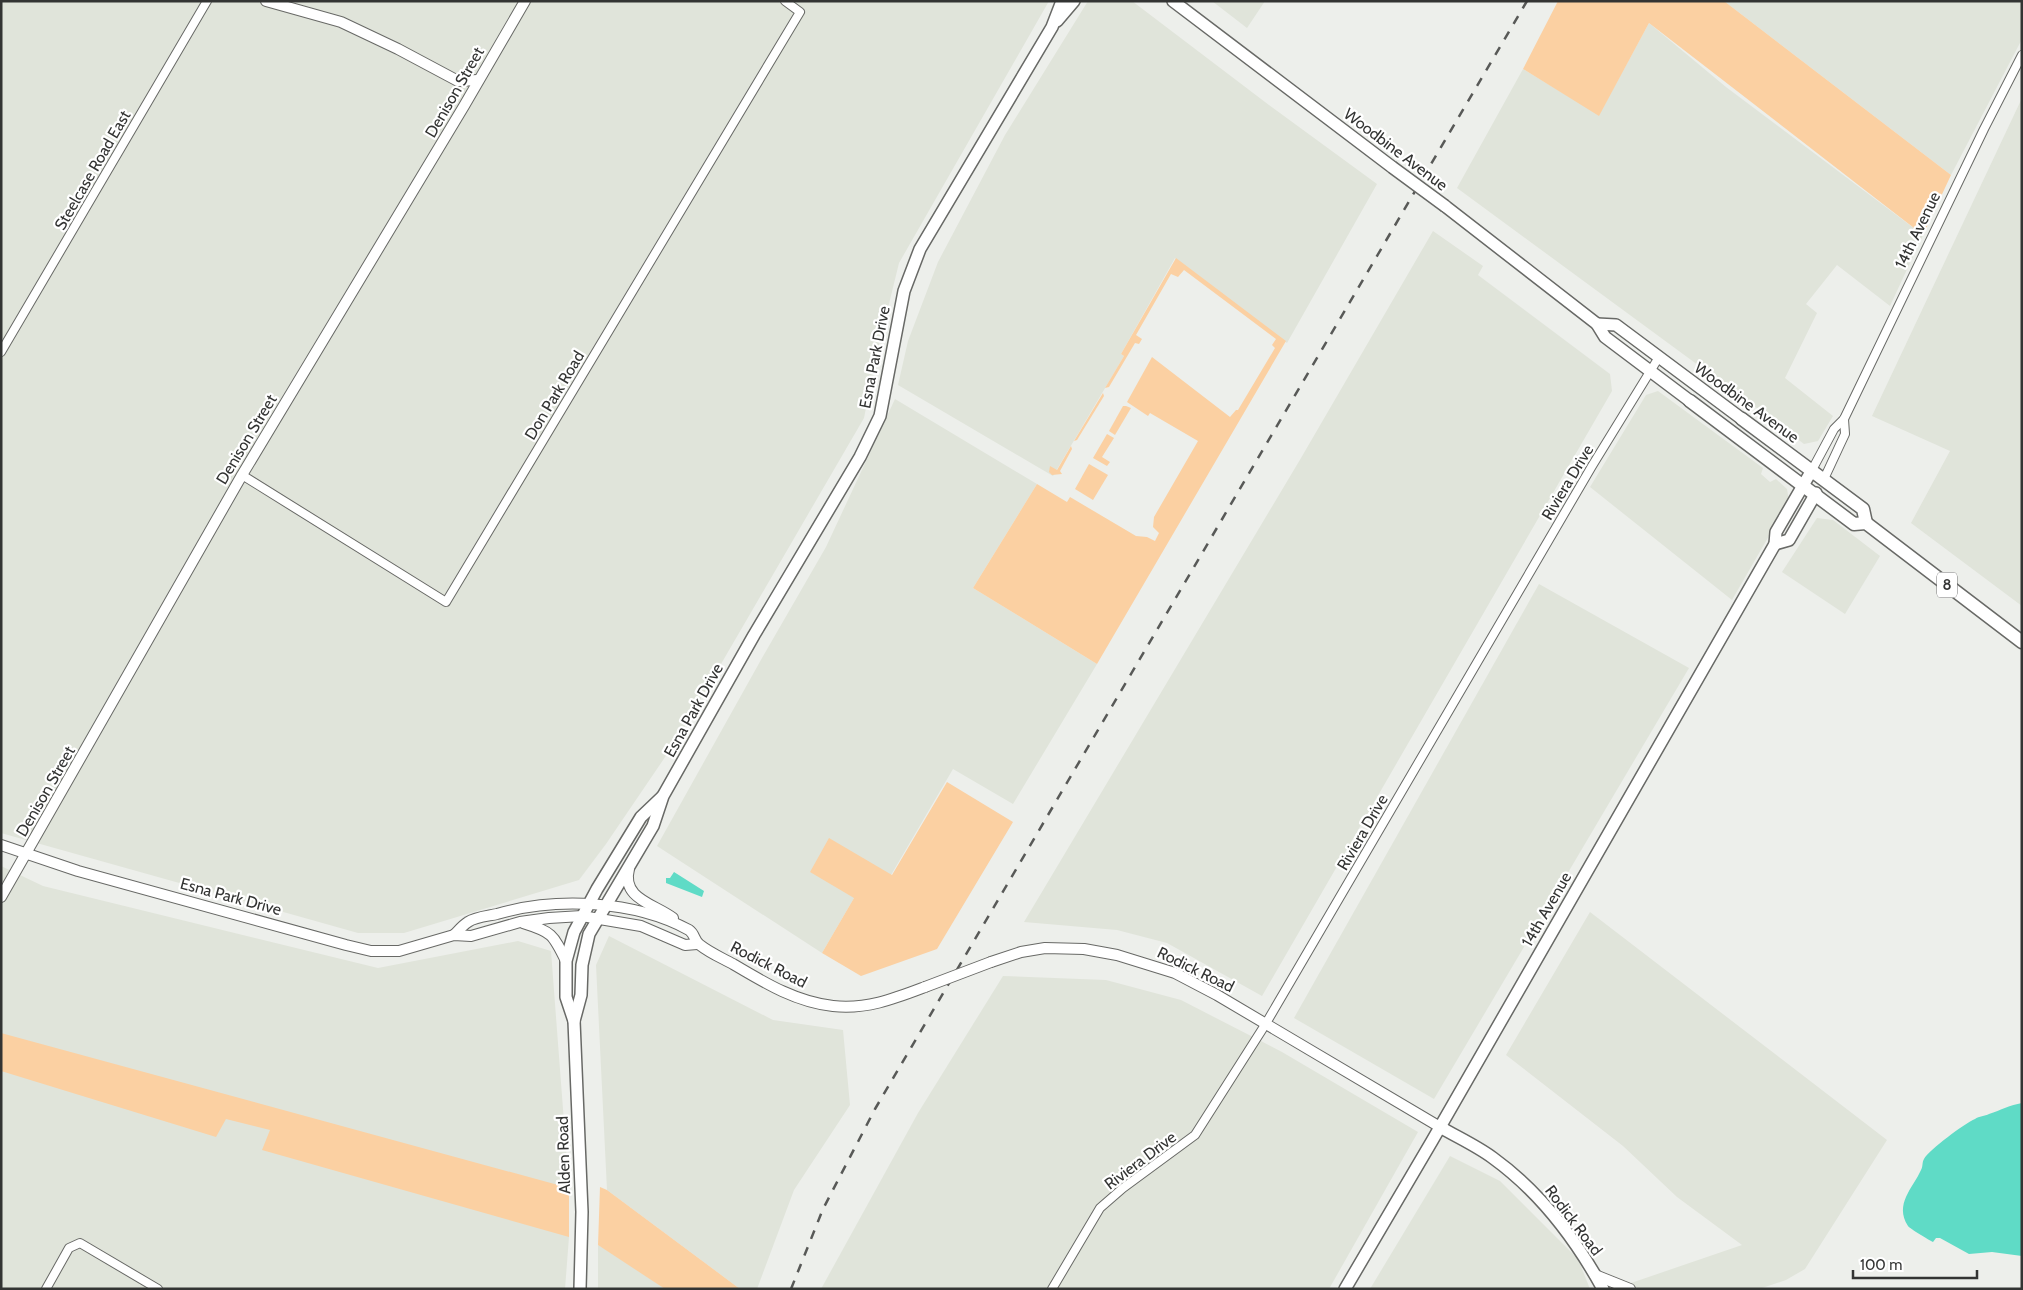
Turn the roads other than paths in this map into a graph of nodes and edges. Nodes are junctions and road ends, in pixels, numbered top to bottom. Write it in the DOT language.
graph roads {
  1 [pos="206,1"];
  2 [pos="266,1"];
  3 [pos="524,1"];
  4 [pos="785,1"];
  5 [pos="1062,1"];
  6 [pos="1074,1"];
  7 [pos="1173,1"];
  8 [pos="1052,26"];
  9 [pos="2021,60"];
  10 [pos="478,80"];
  11 [pos="1597,324"];
  12 [pos="1,352"];
  13 [pos="1659,357"];
  14 [pos="1650,371"];
  15 [pos="1690,401"];
  16 [pos="1742,419"];
  17 [pos="1844,419"];
  18 [pos="1770,439"];
  19 [pos="1759,451"];
  20 [pos="1812,470"];
  21 [pos="242,475"];
  22 [pos="1824,479"];
  23 [pos="1804,484"];
  24 [pos="1816,493"];
  25 [pos="1866,523"];
  26 [pos="1775,544"];
  27 [pos="2022,642"];
  28 [pos="663,796"];
  29 [pos="1,845"];
  30 [pos="27,854"];
  31 [pos="632,861"];
  32 [pos="1,897"];
  33 [pos="589,904"];
  34 [pos="604,906"];
  35 [pos="582,916"];
  36 [pos="598,918"];
  37 [pos="520,922"];
  38 [pos="692,932"];
  39 [pos="454,935"];
  40 [pos="698,944"];
  41 [pos="566,961"];
  42 [pos="574,1021"];
  43 [pos="1265,1025"];
  44 [pos="1440,1126"];
  45 [pos="1595,1275"];
  46 [pos="46,1289"];
  47 [pos="158,1289"];
  48 [pos="580,1289"];
  49 [pos="1052,1289"];
  50 [pos="1345,1289"];
  51 [pos="1603,1289"];
  52 [pos="1630,1289"];
  1 -- 12 [label="street, Steelcase Road East"];
  2 -- 10 [label="street"];
  3 -- 10 [label="street, Denison Street"];
  4 -- 21 [label="street, Don Park Road"];
  5 -- 8 [label="main road, Esna Park Drive"];
  6 -- 8 [label="main road, Esna Park Drive"];
  7 -- 11 [label="main road, Woodbine Avenue / 8, bridge"];
  8 -- 28 [label="main road, Esna Park Drive"];
  9 -- 17 [label="street, 14th Avenue"];
  10 -- 21 [label="street, Denison Street"];
  11 -- 13 [label="main road, Woodbine Avenue / 8"];
  11 -- 14 [label="main road, Woodbine Avenue / 8"];
  13 -- 14 [label="street, Riviera Drive"];
  13 -- 16 [label="main road, Woodbine Avenue / 8"];
  14 -- 15 [label="main road, Woodbine Avenue / 8"];
  14 -- 43 [label="street, Riviera Drive"];
  15 -- 19 [label="main road, Woodbine Avenue / 8"];
  16 -- 18 [label="main road, Woodbine Avenue / 8"];
  17 -- 20 [label="street, 14th Avenue"];
  17 -- 22 [label="street, 14th Avenue"];
  18 -- 19 [label="main road"];
  18 -- 20 [label="main road, Woodbine Avenue / 8"];
  19 -- 23 [label="main road, Woodbine Avenue / 8"];
  20 -- 22 [label="main road, Woodbine Avenue / 8"];
  20 -- 23 [label="main road, 14th Avenue"];
  21 -- 30 [label="street, Denison Street"];
  22 -- 24 [label="street, 14th Avenue"];
  22 -- 25 [label="main road, Woodbine Avenue / 8"];
  23 -- 24 [label="main road, Woodbine Avenue / 8"];
  23 -- 26 [label="main road, 14th Avenue"];
  24 -- 25 [label="main road, Woodbine Avenue / 8"];
  24 -- 26 [label="main road, 14th Avenue"];
  25 -- 27 [label="main road, Woodbine Avenue / 8"];
  26 -- 44 [label="main road, 14th Avenue"];
  28 -- 31 [label="main road, Esna Park Drive"];
  28 -- 33 [label="main road, Esna Park Drive"];
  29 -- 30 [label="street, Esna Park Drive"];
  30 -- 32 [label="street, Denison Street"];
  30 -- 39 [label="street, Esna Park Drive"];
  31 -- 34 [label="main road, Esna Park Drive"];
  31 -- 38 [label="street"];
  33 -- 34 [label="street, Esna Park Drive"];
  33 -- 35 [label="main road, Alden Road"];
  33 -- 39 [label="street, Esna Park Drive"];
  34 -- 36 [label="main road, Esna Park Drive"];
  34 -- 38 [label="street"];
  35 -- 36 [label="street, Esna Park Drive"];
  35 -- 37 [label="street, Esna Park Drive"];
  35 -- 41 [label="main road, Alden Road"];
  36 -- 40 [label="street, Rodick Road"];
  36 -- 42 [label="main road, Alden Road"];
  37 -- 39 [label="street, Esna Park Drive"];
  37 -- 41 [label="street"];
  38 -- 40 [label="street"];
  40 -- 43 [label="street, Rodick Road, bridge"];
  41 -- 42 [label="main road, Alden Road"];
  42 -- 48 [label="main road, Alden Road"];
  43 -- 44 [label="street, Rodick Road"];
  43 -- 49 [label="street, Riviera Drive"];
  44 -- 45 [label="main road, Rodick Road"];
  44 -- 50 [label="main road, 14th Avenue"];
  45 -- 51 [label="main road, Rodick Road"];
  45 -- 52 [label="street"];
  46 -- 47 [label="street"];
}
